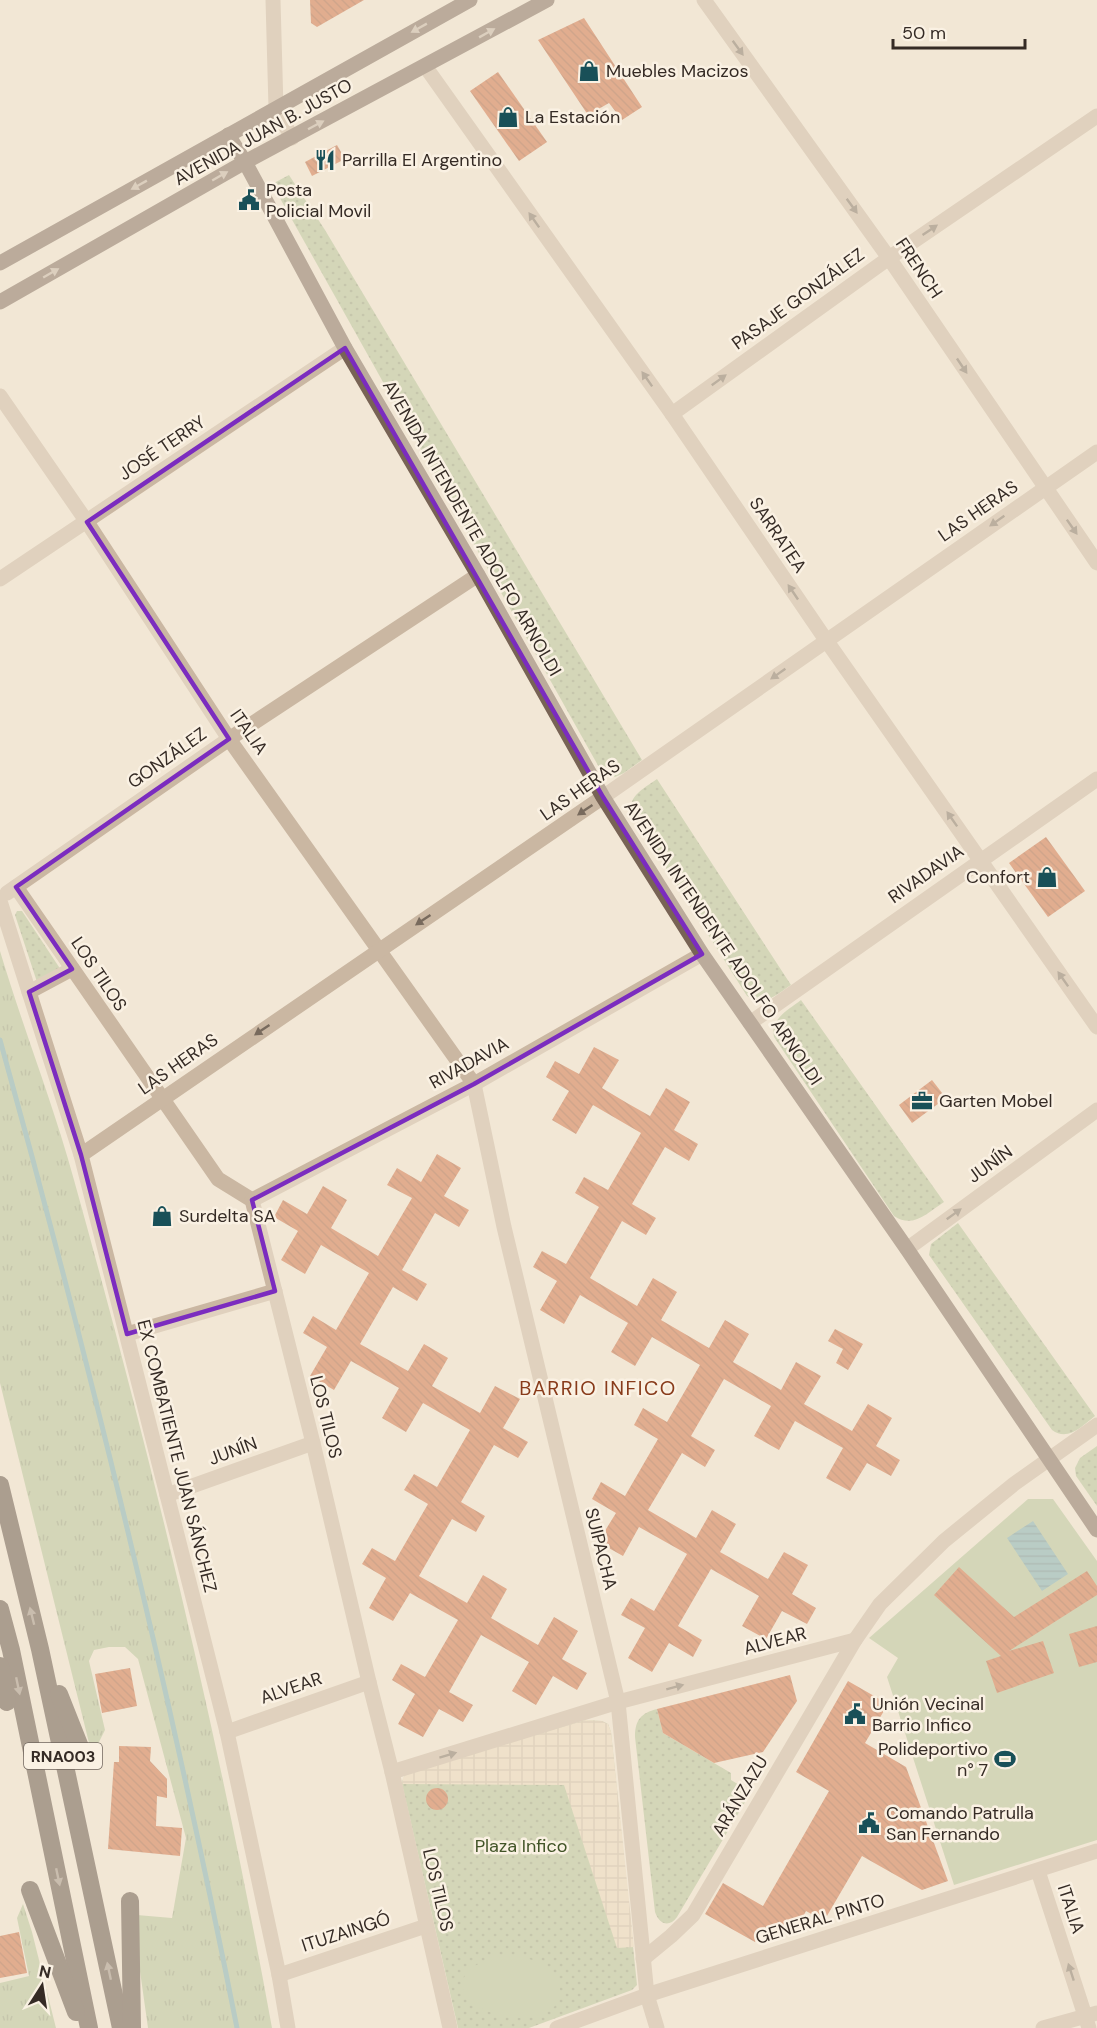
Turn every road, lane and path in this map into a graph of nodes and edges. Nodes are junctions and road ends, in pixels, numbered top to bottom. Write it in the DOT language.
graph roads {
  1 [pos="273,0"];
  2 [pos="470,0"];
  3 [pos="547,0"];
  4 [pos="704,0"];
  5 [pos="425,66"];
  6 [pos="276,108"];
  7 [pos="1097,116"];
  8 [pos="228,135"];
  9 [pos="292,138"];
  10 [pos="245,162"];
  11 [pos="889,258"];
  12 [pos="0,263"];
  13 [pos="0,302"];
  14 [pos="345,348"];
  15 [pos="0,396"];
  16 [pos="672,414"];
  17 [pos="1097,452"];
  18 [pos="1044,488"];
  19 [pos="87,522"];
  20 [pos="1097,563"];
  21 [pos="478,575"];
  22 [pos="0,579"];
  23 [pos="826,640"];
  24 [pos="229,739"];
  25 [pos="1097,779"];
  26 [pos="603,798"];
  27 [pos="980,860"];
  28 [pos="16,887"];
  29 [pos="0,900"];
  30 [pos="380,950"];
  31 [pos="702,954"];
  32 [pos="72,969"];
  33 [pos="29,992"];
  34 [pos="750,1023"];
  35 [pos="1097,1027"];
  36 [pos="474,1084"];
  37 [pos="161,1099"];
  38 [pos="1097,1110"];
  39 [pos="81,1155"];
  40 [pos="252,1200"];
  41 [pos="907,1249"];
  42 [pos="275,1291"];
  43 [pos="127,1334"];
  44 [pos="1097,1425"];
  45 [pos="313,1443"];
  46 [pos="1048,1460"];
  47 [pos="0,1485"];
  48 [pos="167,1495"];
  49 [pos="1097,1530"];
  50 [pos="0,1609"];
  51 [pos="855,1640"];
  52 [pos="40,1649"];
  53 [pos="0,1666"];
  54 [pos="369,1682"];
  55 [pos="7,1702"];
  56 [pos="618,1702"];
  57 [pos="227,1732"];
  58 [pos="84,1756"];
  59 [pos="392,1772"];
  60 [pos="1097,1851"];
  61 [pos="1038,1871"];
  62 [pos="30,1890"];
  63 [pos="130,1902"];
  64 [pos="426,1926"];
  65 [pos="643,1959"];
  66 [pos="279,1975"];
  67 [pos="647,1995"];
  68 [pos="1090,2019"];
  69 [pos="82,2028"];
  70 [pos="89,2028"];
  71 [pos="121,2028"];
  72 [pos="132,2028"];
  73 [pos="288,2028"];
  74 [pos="450,2028"];
  75 [pos="557,2028"];
  76 [pos="657,2028"];
  77 [pos="1043,2028"];
  1 -- 6 [label="street"];
  2 -- 6 [label="main road, AVENIDA JUAN B. JUSTO, one-way"];
  5 -- 3 [label="main road, AVENIDA JUAN B. JUSTO, one-way"];
  4 -- 11 [label="street, FRENCH, one-way"];
  9 -- 5 [label="main road, AVENIDA JUAN B. JUSTO, one-way"];
  16 -- 5 [label="street, SARRATEA, one-way"];
  6 -- 8 [label="main road, AVENIDA JUAN B. JUSTO"];
  6 -- 9 [label="street"];
  11 -- 7 [label="street, PASAJE GONZÁLEZ, one-way"];
  8 -- 10 [label="main road, AVENIDA INTENDENTE ADOLFO ARNOLDI"];
  8 -- 12 [label="main road, AVENIDA JUAN B. JUSTO, one-way"];
  9 -- 10 [label="main road, AVENIDA JUAN B. JUSTO"];
  13 -- 10 [label="main road, AVENIDA JUAN B. JUSTO, one-way"];
  10 -- 14 [label="main road, AVENIDA INTENDENTE ADOLFO ARNOLDI"];
  16 -- 11 [label="street, PASAJE GONZÁLEZ, one-way"];
  11 -- 18 [label="street, FRENCH, one-way"];
  14 -- 19 [label="street, JOSÉ TERRY"];
  14 -- 21 [label="main road, AVENIDA INTENDENTE ADOLFO ARNOLDI"];
  15 -- 19 [label="street, ITALIA"];
  23 -- 16 [label="street, SARRATEA, one-way"];
  17 -- 18 [label="street, LAS HERAS"];
  18 -- 20 [label="street, FRENCH, one-way"];
  18 -- 23 [label="street, LAS HERAS, one-way"];
  19 -- 22 [label="street, JOSÉ TERRY"];
  19 -- 24 [label="street, ITALIA"];
  21 -- 24 [label="street, GONZÁLEZ"];
  21 -- 26 [label="main road, AVENIDA INTENDENTE ADOLFO ARNOLDI"];
  23 -- 26 [label="street, LAS HERAS, one-way"];
  27 -- 23 [label="street, SARRATEA, one-way"];
  24 -- 28 [label="street, GONZÁLEZ"];
  24 -- 30 [label="street, ITALIA"];
  25 -- 27 [label="street, RIVADAVIA"];
  26 -- 30 [label="street, LAS HERAS, one-way"];
  26 -- 31 [label="main road, AVENIDA INTENDENTE ADOLFO ARNOLDI"];
  27 -- 34 [label="street, RIVADAVIA"];
  35 -- 27 [label="street, SARRATEA, one-way"];
  28 -- 29 [label="street, GONZÁLEZ"];
  28 -- 32 [label="street, LOS TILOS"];
  29 -- 33 [label="street, EX COMBATIENTE JUAN SÁNCHEZ"];
  30 -- 36 [label="street, ITALIA"];
  30 -- 37 [label="street, LAS HERAS, one-way"];
  31 -- 34 [label="main road, AVENIDA INTENDENTE ADOLFO ARNOLDI"];
  31 -- 36 [label="street, RIVADAVIA"];
  32 -- 33 [label="street"];
  32 -- 37 [label="street, LOS TILOS"];
  33 -- 39 [label="street, EX COMBATIENTE JUAN SÁNCHEZ"];
  34 -- 41 [label="main road, AVENIDA INTENDENTE ADOLFO ARNOLDI"];
  36 -- 40 [label="street, RIVADAVIA"];
  36 -- 56 [label="street, SUIPACHA"];
  37 -- 39 [label="street, LAS HERAS"];
  37 -- 40 [label="street, LOS TILOS"];
  41 -- 38 [label="street, JUNÍN, one-way"];
  39 -- 43 [label="street, EX COMBATIENTE JUAN SÁNCHEZ"];
  40 -- 42 [label="street, LOS TILOS"];
  41 -- 46 [label="main road, AVENIDA INTENDENTE ADOLFO ARNOLDI"];
  42 -- 43 [label="street"];
  42 -- 45 [label="street, LOS TILOS"];
  43 -- 48 [label="street, EX COMBATIENTE JUAN SÁNCHEZ"];
  44 -- 46 [label="street"];
  45 -- 48 [label="street, JUNÍN"];
  45 -- 54 [label="street, LOS TILOS"];
  46 -- 49 [label="main road, AVENIDA INTENDENTE ADOLFO ARNOLDI"];
  46 -- 51 [label="street"];
  52 -- 47 [label="highway, RNA003, one-way"];
  48 -- 57 [label="street, EX COMBATIENTE JUAN SÁNCHEZ"];
  50 -- 70 [label="highway, RNA003, one-way"];
  56 -- 51 [label="street, ALVEAR, one-way"];
  51 -- 65 [label="street, ARÁNZAZU"];
  52 -- 58 [label="highway"];
  71 -- 52 [label="highway, RNA003, one-way"];
  53 -- 55 [label="highway"];
  54 -- 57 [label="street, ALVEAR"];
  54 -- 59 [label="street, LOS TILOS"];
  59 -- 56 [label="street, ALVEAR, one-way"];
  56 -- 65 [label="street, SUIPACHA"];
  57 -- 66 [label="street, EX COMBATIENTE JUAN SÁNCHEZ"];
  59 -- 64 [label="street, LOS TILOS"];
  60 -- 61 [label="street, GENERAL PINTO"];
  61 -- 67 [label="street, GENERAL PINTO"];
  68 -- 61 [label="street, ITALIA, one-way"];
  62 -- 69 [label="highway"];
  63 -- 72 [label="highway"];
  64 -- 66 [label="street, ITUZAINGÓ"];
  64 -- 74 [label="street, LOS TILOS"];
  65 -- 67 [label="street, SUIPACHA"];
  66 -- 73 [label="street, EX COMBATIENTE JUAN SÁNCHEZ"];
  67 -- 75 [label="street, GENERAL PINTO"];
  67 -- 76 [label="street, SUIPACHA"];
  68 -- 77 [label="street"];
}
